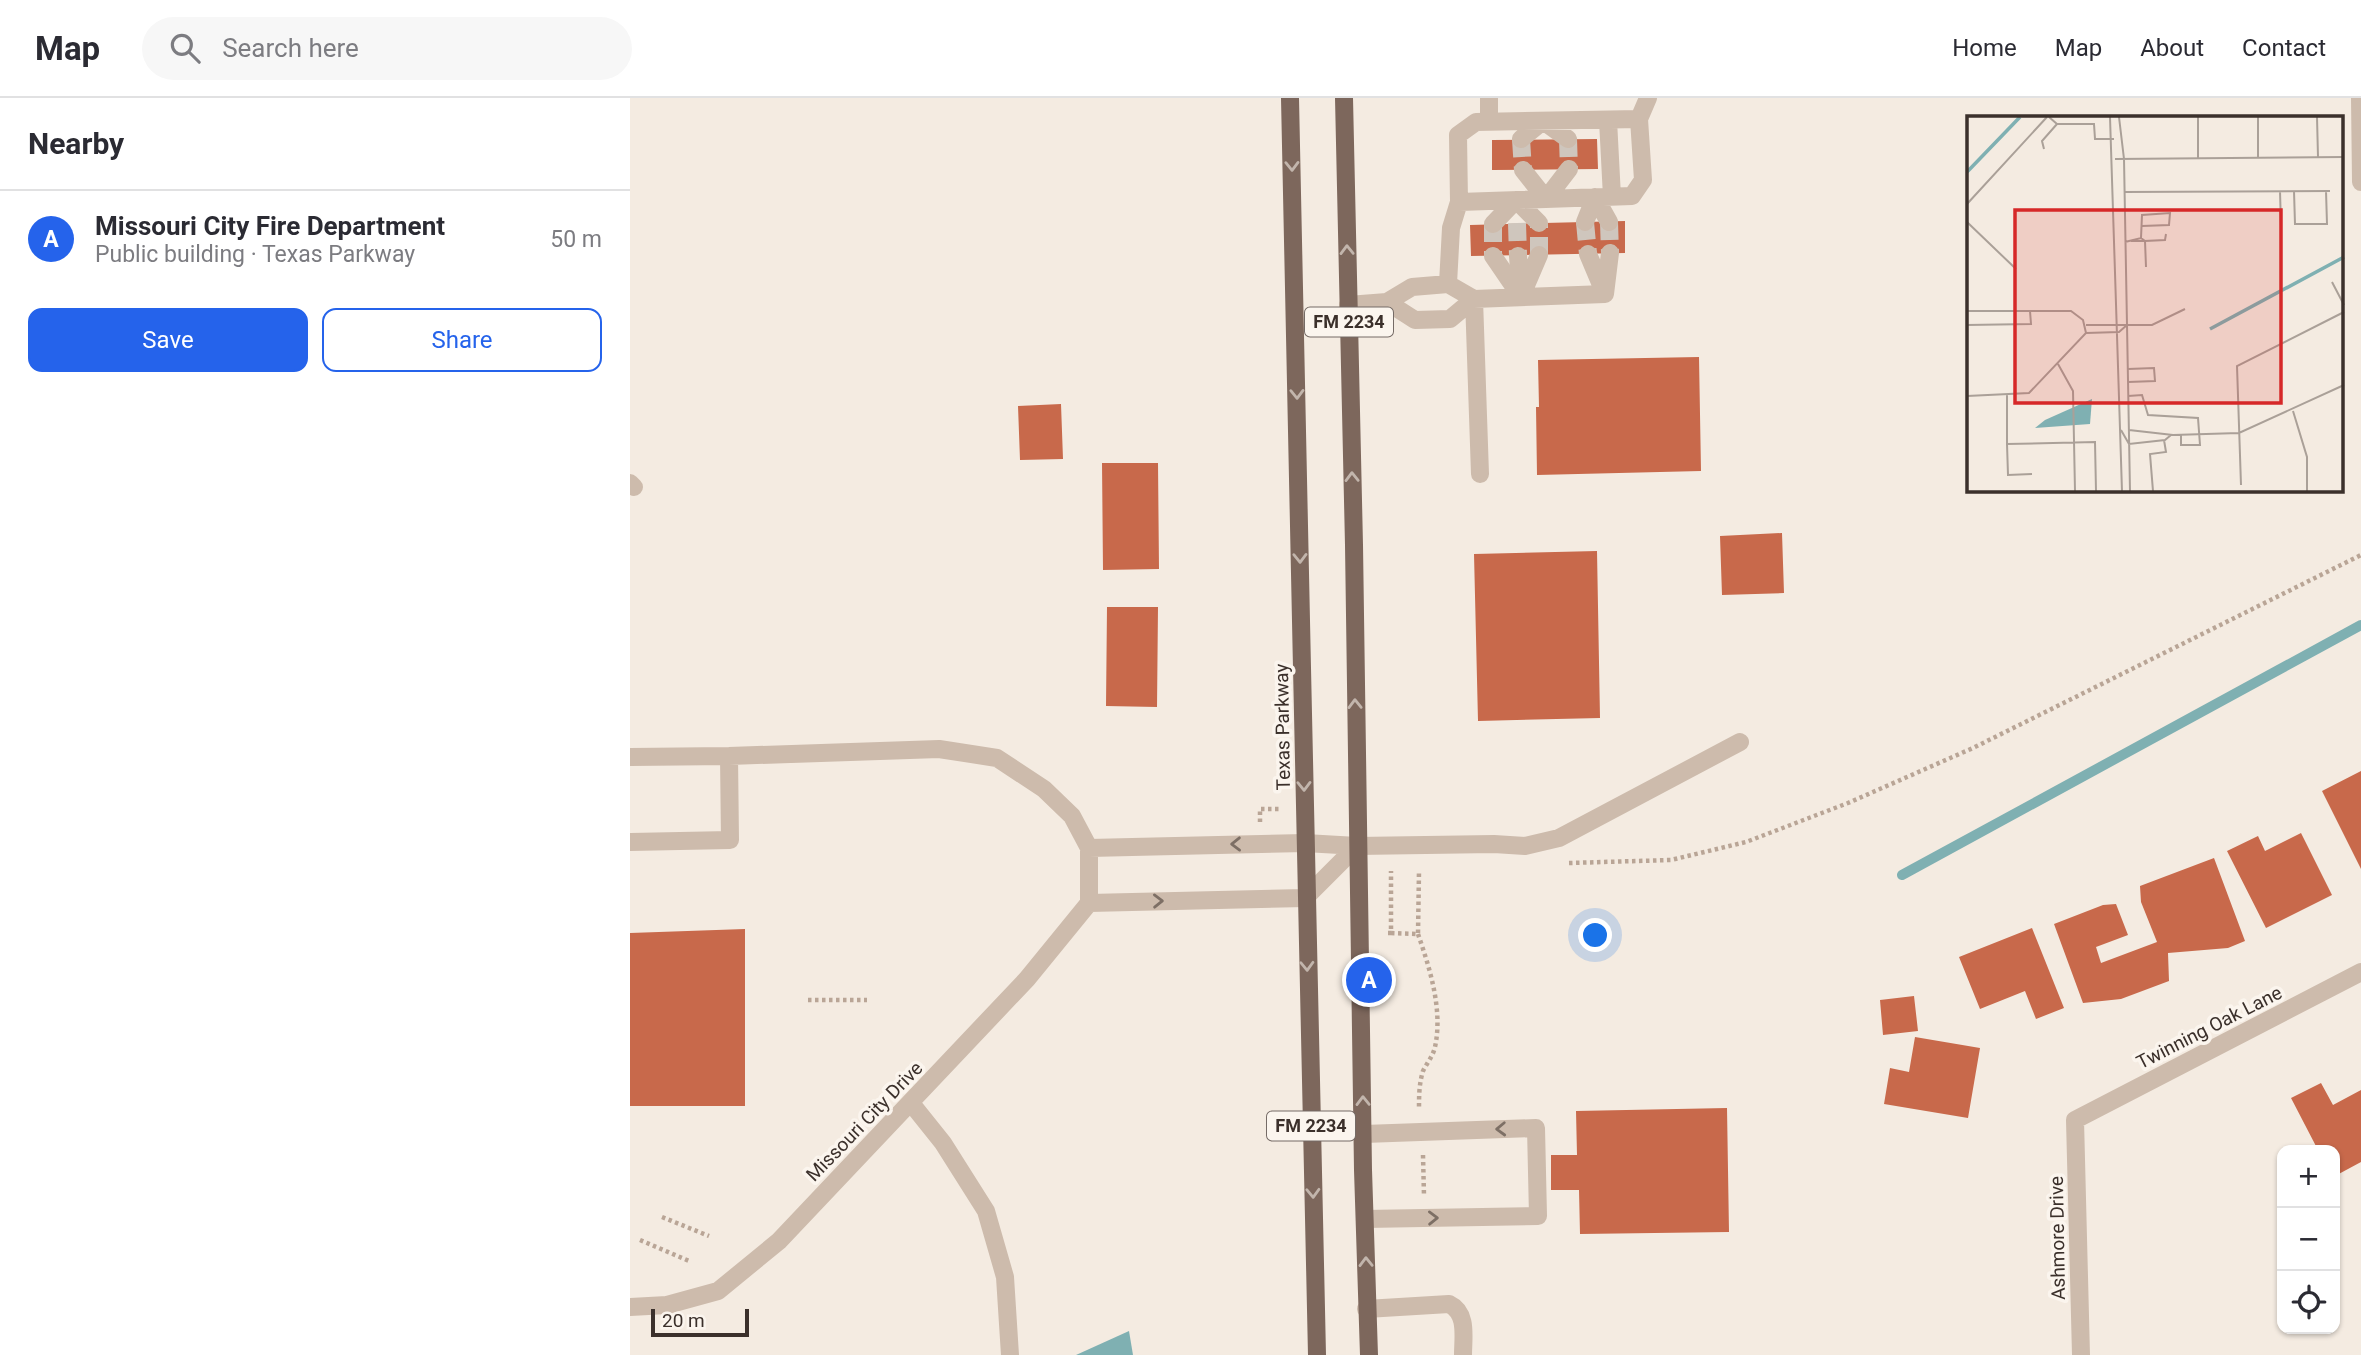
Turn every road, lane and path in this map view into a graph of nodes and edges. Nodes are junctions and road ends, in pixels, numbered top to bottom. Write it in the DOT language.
graph roads {
  1 [pos="1290,98"];
  2 [pos="1344,98"];
  3 [pos="1489,98"];
  4 [pos="1648,98"];
  5 [pos="2360,98"];
  6 [pos="1639,119"];
  7 [pos="1608,120"];
  8 [pos="1543,121"];
  9 [pos="1489,122"];
  10 [pos="1521,139"];
  11 [pos="1568,139"];
  12 [pos="1569,169"];
  13 [pos="1523,170"];
  14 [pos="2361,182"];
  15 [pos="1604,197"];
  16 [pos="1546,199"];
  17 [pos="1516,200"];
  18 [pos="1459,202"];
  19 [pos="1586,222"];
  20 [pos="1609,222"];
  21 [pos="1517,223"];
  22 [pos="1539,223"];
  23 [pos="1493,224"];
  24 [pos="1610,253"];
  25 [pos="1588,254"];
  26 [pos="1539,255"];
  27 [pos="1493,256"];
  28 [pos="1518,256"];
  29 [pos="1448,284"];
  30 [pos="1605,294"];
  31 [pos="1521,297"];
  32 [pos="1474,299"];
  33 [pos="1387,302"];
  34 [pos="1348,305"];
  35 [pos="1480,474"];
  36 [pos="2361,555"];
  37 [pos="1740,742"];
  38 [pos="729,756"];
  39 [pos="630,757"];
  40 [pos="1281,808"];
  41 [pos="1260,828"];
  42 [pos="630,842"];
  43 [pos="1305,843"];
  44 [pos="1357,846"];
  45 [pos="1089,848"];
  46 [pos="1420,863"];
  47 [pos="1561,863"];
  48 [pos="1391,865"];
  49 [pos="1305,898"];
  50 [pos="1089,903"];
  51 [pos="1384,933"];
  52 [pos="1391,933"];
  53 [pos="1418,934"];
  54 [pos="2361,972"];
  55 [pos="808,1000"];
  56 [pos="867,1000"];
  57 [pos="911,1103"];
  58 [pos="1419,1114"];
  59 [pos="2075,1119"];
  60 [pos="1364,1134"];
  61 [pos="1423,1144"];
  62 [pos="1424,1206"];
  63 [pos="662,1217"];
  64 [pos="1365,1219"];
  65 [pos="709,1236"];
  66 [pos="640,1240"];
  67 [pos="689,1261"];
  68 [pos="630,1307"];
  69 [pos="1366,1309"];
  70 [pos="1010,1355"];
  71 [pos="1317,1355"];
  72 [pos="1369,1355"];
  73 [pos="1463,1355"];
  74 [pos="2081,1355"];
  1 -- 43 [label="main road, Texas Parkway / FM 2234, one-way"];
  34 -- 2 [label="main road, FM 2234, one-way"];
  3 -- 9 [label="street"];
  4 -- 6 [label="street"];
  5 -- 14 [label="street"];
  6 -- 7 [label="street"];
  6 -- 15 [label="street"];
  7 -- 8 [label="street"];
  7 -- 15 [label="street"];
  8 -- 9 [label="street"];
  8 -- 10 [label="street"];
  8 -- 11 [label="street"];
  9 -- 18 [label="street"];
  12 -- 16 [label="street"];
  13 -- 16 [label="street"];
  15 -- 16 [label="street"];
  15 -- 19 [label="street"];
  15 -- 20 [label="street"];
  16 -- 17 [label="street"];
  17 -- 18 [label="street"];
  17 -- 21 [label="street"];
  17 -- 22 [label="street"];
  17 -- 23 [label="street"];
  18 -- 29 [label="street"];
  24 -- 30 [label="street"];
  25 -- 30 [label="street"];
  26 -- 31 [label="street"];
  27 -- 31 [label="street"];
  28 -- 31 [label="street"];
  29 -- 32 [label="street"];
  29 -- 33 [label="street"];
  30 -- 31 [label="street"];
  31 -- 32 [label="street"];
  32 -- 33 [label="street"];
  32 -- 35 [label="street"];
  33 -- 34 [label="street"];
  44 -- 34 [label="main road, FM 2234, one-way"];
  36 -- 47 [label="path"];
  37 -- 44 [label="street"];
  38 -- 39 [label="street"];
  38 -- 42 [label="street"];
  38 -- 45 [label="street"];
  40 -- 41 [label="path"];
  43 -- 44 [label="street"];
  43 -- 45 [label="street, one-way"];
  43 -- 49 [label="main road, Texas Parkway / FM 2234"];
  44 -- 49 [label="street"];
  60 -- 44 [label="main road, FM 2234, one-way"];
  45 -- 50 [label="street"];
  46 -- 53 [label="path"];
  48 -- 52 [label="path"];
  50 -- 49 [label="street, one-way"];
  49 -- 71 [label="main road, Texas Parkway / FM 2234, one-way"];
  50 -- 57 [label="street, Missouri City Drive"];
  51 -- 52 [label="path"];
  52 -- 53 [label="path"];
  53 -- 58 [label="path"];
  54 -- 59 [label="street, Twinning Oak Lane"];
  55 -- 56 [label="path"];
  57 -- 68 [label="street, Missouri City Drive"];
  57 -- 70 [label="street"];
  59 -- 74 [label="street, Ashmore Drive"];
  60 -- 64 [label="main road, FM 2234"];
  64 -- 60 [label="street, one-way"];
  61 -- 62 [label="path"];
  63 -- 65 [label="path"];
  69 -- 64 [label="main road, FM 2234, one-way"];
  66 -- 67 [label="path"];
  69 -- 72 [label="main road, FM 2234"];
  69 -- 73 [label="street"];
}
